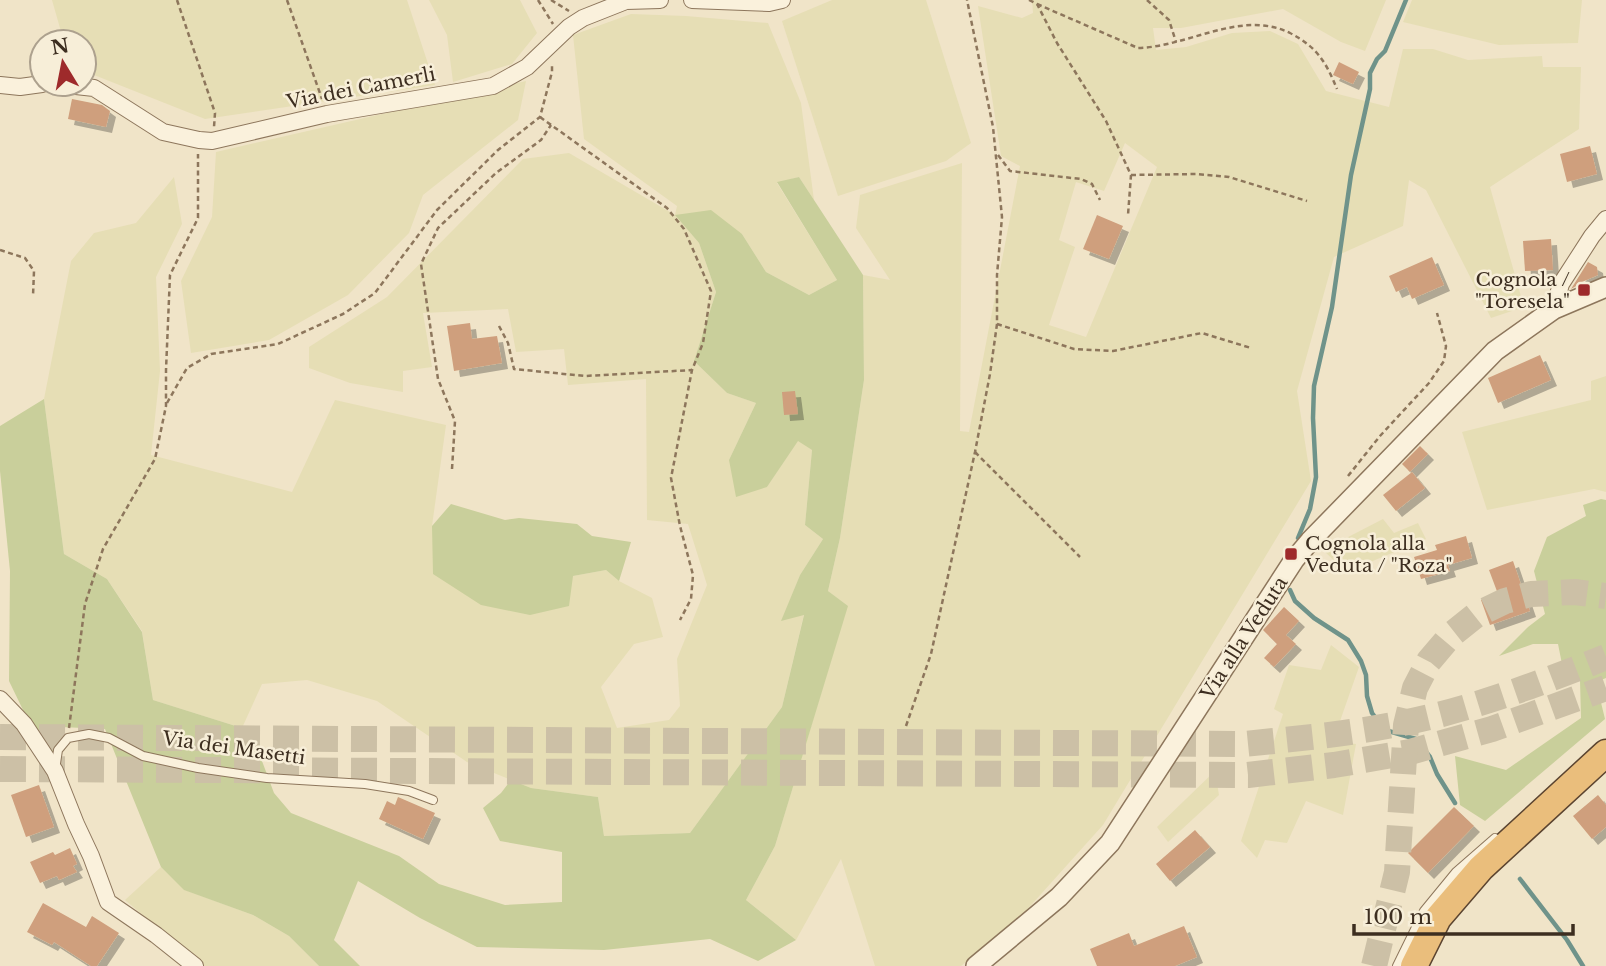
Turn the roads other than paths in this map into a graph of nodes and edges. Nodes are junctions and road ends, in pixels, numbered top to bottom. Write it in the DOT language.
graph roads {
  1 [pos="660,0"];
  2 [pos="692,0"];
  3 [pos="782,0"];
  4 [pos="0,85"];
  5 [pos="28,86"];
  6 [pos="98,91"];
  7 [pos="1606,219"];
  8 [pos="1606,287"];
  9 [pos="1555,309"];
  10 [pos="0,698"];
  11 [pos="1606,753"];
  12 [pos="55,771"];
  13 [pos="433,800"];
  14 [pos="1502,832"];
  15 [pos="195,966"];
  16 [pos="976,966"];
  17 [pos="1397,966"];
  18 [pos="1414,966"];
  1 -- 6 [label="street, Via dei Camerli"];
  2 -- 3 [label="street"];
  4 -- 5 [label="street"];
  7 -- 9 [label="street"];
  8 -- 9 [label="street, Via alla Veduta"];
  9 -- 16 [label="street, Via alla Veduta"];
  10 -- 12 [label="street"];
  11 -- 18 [label="highway"];
  12 -- 13 [label="lane, Via dei Masetti"];
  12 -- 15 [label="street"];
  14 -- 17 [label="lane"];
}
